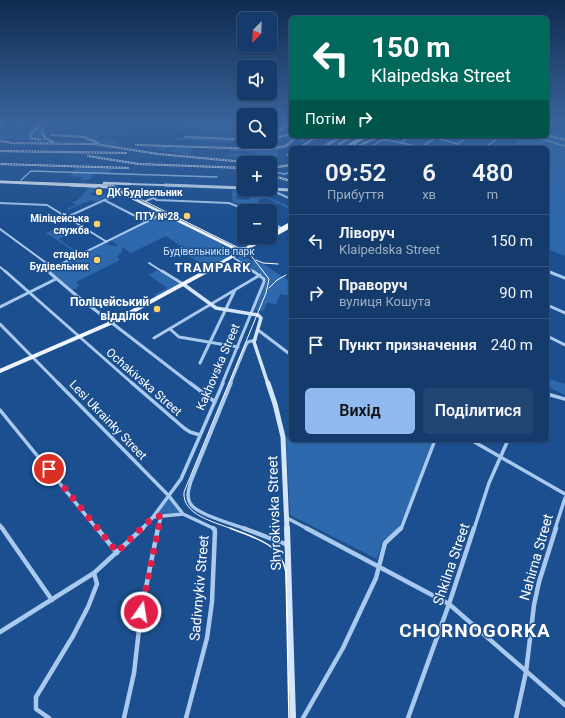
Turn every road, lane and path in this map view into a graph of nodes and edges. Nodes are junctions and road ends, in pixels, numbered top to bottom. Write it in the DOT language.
graph roads {
  1 [pos="277,172"];
  2 [pos="289,173"];
  3 [pos="217,177"];
  4 [pos="21,180"];
  5 [pos="0,181"];
  6 [pos="130,184"];
  7 [pos="237,188"];
  8 [pos="277,189"];
  9 [pos="125,190"];
  10 [pos="289,190"];
  11 [pos="277,193"];
  12 [pos="289,198"];
  13 [pos="104,200"];
  14 [pos="146,201"];
  15 [pos="0,203"];
  16 [pos="237,206"];
  17 [pos="164,213"];
  18 [pos="67,217"];
  19 [pos="147,222"];
  20 [pos="289,224"];
  21 [pos="277,226"];
  22 [pos="289,227"];
  23 [pos="281,228"];
  24 [pos="0,230"];
  25 [pos="277,231"];
  26 [pos="107,242"];
  27 [pos="255,244"];
  28 [pos="244,251"];
  29 [pos="232,257"];
  30 [pos="149,263"];
  31 [pos="0,267"];
  32 [pos="53,268"];
  33 [pos="549,272"];
  34 [pos="260,275"];
  35 [pos="565,278"];
  36 [pos="56,279"];
  37 [pos="183,284"];
  38 [pos="235,290"];
  39 [pos="30,292"];
  40 [pos="211,304"];
  41 [pos="549,306"];
  42 [pos="0,307"];
  43 [pos="226,309"];
  44 [pos="565,313"];
  45 [pos="255,314"];
  46 [pos="113,322"];
  47 [pos="0,324"];
  48 [pos="170,329"];
  49 [pos="258,330"];
  50 [pos="80,336"];
  51 [pos="549,337"];
  52 [pos="154,338"];
  53 [pos="254,340"];
  54 [pos="210,342"];
  55 [pos="565,344"];
  56 [pos="238,347"];
  57 [pos="289,353"];
  58 [pos="32,357"];
  59 [pos="200,363"];
  60 [pos="0,371"];
  61 [pos="549,395"];
  62 [pos="565,399"];
  63 [pos="215,402"];
  64 [pos="0,410"];
  65 [pos="200,435"];
  66 [pos="434,442"];
  67 [pos="474,442"];
  68 [pos="507,442"];
  69 [pos="500,457"];
  70 [pos="565,494"];
  71 [pos="169,496"];
  72 [pos="565,498"];
  73 [pos="183,514"];
  74 [pos="161,516"];
  75 [pos="153,517"];
  76 [pos="287,518"];
  77 [pos="0,525"];
  78 [pos="288,545"];
  79 [pos="117,552"];
  80 [pos="379,566"];
  81 [pos="94,573"];
  82 [pos="52,600"];
  83 [pos="449,604"];
  84 [pos="0,632"];
  85 [pos="526,672"];
  86 [pos="565,705"];
  87 [pos="49,718"];
  88 [pos="124,718"];
  89 [pos="186,718"];
  90 [pos="293,718"];
  91 [pos="303,718"];
  92 [pos="408,718"];
  93 [pos="516,718"];
  1 -- 2 [label="street"];
  3 -- 4 [label="street"];
  4 -- 5 [label="main road"];
  4 -- 6 [label="main road"];
  5 -- 9 [label="main road"];
  6 -- 7 [label="main road"];
  6 -- 9 [label="main road"];
  8 -- 10 [label="main road"];
  9 -- 13 [label="street"];
  9 -- 14 [label="main road"];
  9 -- 17 [label="main road"];
  11 -- 12 [label="street"];
  13 -- 18 [label="street"];
  13 -- 19 [label="street"];
  14 -- 16 [label="street"];
  14 -- 28 [label="main road"];
  15 -- 18 [label="street"];
  17 -- 19 [label="street"];
  17 -- 28 [label="main road"];
  18 -- 26 [label="street"];
  19 -- 26 [label="street"];
  20 -- 23 [label="main road"];
  21 -- 23 [label="street"];
  22 -- 28 [label="main road"];
  23 -- 25 [label="main road"];
  24 -- 32 [label="street"];
  26 -- 32 [label="street"];
  27 -- 28 [label="main road"];
  28 -- 29 [label="main road"];
  29 -- 34 [label="street"];
  29 -- 37 [label="main road"];
  30 -- 37 [label="street"];
  31 -- 39 [label="street, Ochakivska Street"];
  32 -- 36 [label="street"];
  33 -- 35 [label="street"];
  34 -- 38 [label="street"];
  34 -- 45 [label="street, Kakhovska Street"];
  36 -- 39 [label="street"];
  36 -- 46 [label="street"];
  37 -- 40 [label="main road"];
  37 -- 46 [label="main road"];
  38 -- 40 [label="street"];
  38 -- 43 [label="street"];
  39 -- 42 [label="street"];
  39 -- 50 [label="street, Ochakivska Street"];
  40 -- 43 [label="main road"];
  40 -- 48 [label="street"];
  41 -- 44 [label="street"];
  43 -- 45 [label="main road"];
  43 -- 54 [label="street"];
  45 -- 49 [label="main road"];
  45 -- 56 [label="street, Kakhovska Street"];
  46 -- 50 [label="main road"];
  46 -- 63 [label="street"];
  47 -- 58 [label="street, Lesi Ukrainky Street"];
  48 -- 52 [label="street"];
  48 -- 54 [label="street"];
  49 -- 53 [label="main road"];
  49 -- 57 [label="street"];
  50 -- 58 [label="main road"];
  50 -- 65 [label="street, Ochakivska Street"];
  51 -- 55 [label="street"];
  53 -- 76 [label="main road, Shyrokivska Street"];
  53 -- 78 [label="street"];
  54 -- 56 [label="street"];
  54 -- 59 [label="street"];
  56 -- 63 [label="street, Kakhovska Street"];
  58 -- 60 [label="main road"];
  58 -- 71 [label="street, Lesi Ukrainky Street"];
  61 -- 62 [label="street"];
  63 -- 65 [label="street, Kakhovska Street"];
  64 -- 79 [label="street"];
  65 -- 71 [label="street, Kakhovska Street"];
  66 -- 80 [label="street"];
  67 -- 69 [label="street"];
  68 -- 69 [label="street, Shkilna Street"];
  69 -- 70 [label="street"];
  69 -- 83 [label="street, Shkilna Street"];
  71 -- 73 [label="street, Lesi Ukrainky Street"];
  71 -- 75 [label="street, Kakhovska Street"];
  72 -- 85 [label="street, Nahirna Street"];
  73 -- 74 [label="street"];
  73 -- 89 [label="street, Sadivnykiv Street"];
  74 -- 75 [label="street"];
  74 -- 88 [label="street"];
  75 -- 79 [label="street, Kakhovska Street"];
  76 -- 78 [label="main road, Shyrokivska Street"];
  76 -- 80 [label="street"];
  77 -- 82 [label="street"];
  78 -- 90 [label="main road, Shyrokivska Street"];
  79 -- 81 [label="street, Kakhovska Street"];
  80 -- 83 [label="street"];
  80 -- 91 [label="street"];
  81 -- 82 [label="street, Kakhovska Street"];
  81 -- 87 [label="street"];
  82 -- 84 [label="street, Kakhovska Street"];
  83 -- 85 [label="street"];
  83 -- 92 [label="street, Shkilna Street"];
  85 -- 86 [label="street"];
  85 -- 93 [label="street, Nahirna Street"];
}
